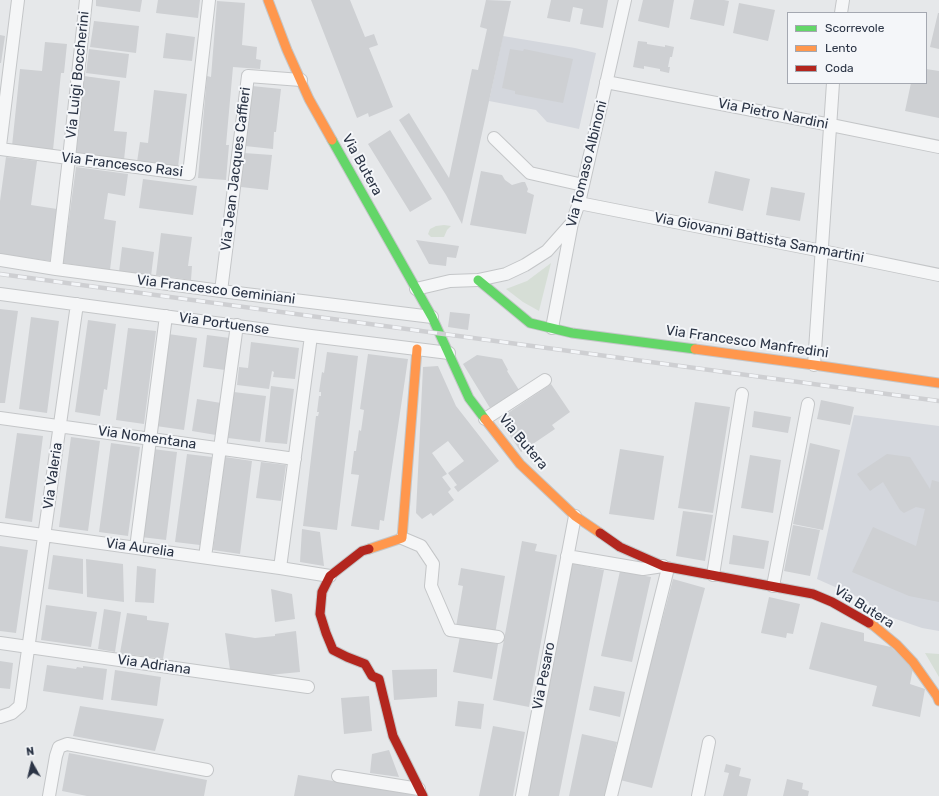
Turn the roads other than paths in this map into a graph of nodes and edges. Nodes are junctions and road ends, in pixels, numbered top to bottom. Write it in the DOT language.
graph roads {
  1 [pos="18,0"];
  2 [pos="86,0"];
  3 [pos="209,0"];
  4 [pos="268,0"];
  5 [pos="625,0"];
  6 [pos="843,0"];
  7 [pos="841,12"];
  8 [pos="301,80"];
  9 [pos="606,82"];
  10 [pos="833,84"];
  11 [pos="831,125"];
  12 [pos="494,138"];
  13 [pos="0,146"];
  14 [pos="939,147"];
  15 [pos="0,150"];
  16 [pos="69,158"];
  17 [pos="583,185"];
  18 [pos="579,203"];
  19 [pos="572,223"];
  20 [pos="822,251"];
  21 [pos="0,260"];
  22 [pos="56,268"];
  23 [pos="939,275"];
  24 [pos="478,280"];
  25 [pos="416,289"];
  26 [pos="221,291"];
  27 [pos="0,294"];
  28 [pos="77,304"];
  29 [pos="166,316"];
  30 [pos="432,317"];
  31 [pos="237,325"];
  32 [pos="552,328"];
  33 [pos="311,336"];
  34 [pos="417,349"];
  35 [pos="449,353"];
  36 [pos="814,365"];
  37 [pos="545,380"];
  38 [pos="939,383"];
  39 [pos="742,394"];
  40 [pos="808,404"];
  41 [pos="0,418"];
  42 [pos="486,419"];
  43 [pos="60,426"];
  44 [pos="150,438"];
  45 [pos="220,448"];
  46 [pos="295,459"];
  47 [pos="575,516"];
  48 [pos="0,529"];
  49 [pos="45,535"];
  50 [pos="402,538"];
  51 [pos="136,548"];
  52 [pos="567,556"];
  53 [pos="205,557"];
  54 [pos="666,567"];
  55 [pos="280,568"];
  56 [pos="713,575"];
  57 [pos="330,576"];
  58 [pos="773,586"];
  59 [pos="498,638"];
  60 [pos="0,643"];
  61 [pos="29,647"];
  62 [pos="308,687"];
  63 [pos="939,701"];
  64 [pos="0,717"];
  65 [pos="709,742"];
  66 [pos="207,770"];
  67 [pos="338,776"];
  68 [pos="421,793"];
  69 [pos="49,796"];
  70 [pos="522,796"];
  71 [pos="611,796"];
  72 [pos="698,796"];
  1 -- 13 [label="street"];
  2 -- 16 [label="street, Via Luigi Boccherini"];
  3 -- 16 [label="street, Via Francesco Rasi"];
  4 -- 8 [label="street, Via Butera"];
  5 -- 9 [label="street, Via Tomaso Albinoni"];
  6 -- 7 [label="street"];
  8 -- 25 [label="street, Via Butera"];
  8 -- 26 [label="street, Via Jean Jacques Caffieri"];
  9 -- 11 [label="street, Via Pietro Nardini"];
  9 -- 17 [label="street, Via Tomaso Albinoni"];
  10 -- 11 [label="street"];
  11 -- 14 [label="street, Via Pietro Nardini"];
  11 -- 20 [label="street"];
  12 -- 17 [label="street"];
  15 -- 16 [label="street, Via Francesco Rasi"];
  16 -- 22 [label="street, Via Luigi Boccherini"];
  17 -- 18 [label="street, Via Tomaso Albinoni"];
  18 -- 19 [label="street, Via Tomaso Albinoni"];
  18 -- 20 [label="street, Via Giovanni Battista Sammartini"];
  19 -- 24 [label="street"];
  19 -- 32 [label="street, Via Tomaso Albinoni"];
  20 -- 23 [label="street, Via Giovanni Battista Sammartini"];
  20 -- 36 [label="street"];
  21 -- 22 [label="street, Via Francesco Geminiani"];
  22 -- 26 [label="street, Via Francesco Geminiani"];
  24 -- 25 [label="street"];
  24 -- 32 [label="street, Via Francesco Manfredini"];
  25 -- 30 [label="street, Via Butera"];
  26 -- 30 [label="street, Via Francesco Geminiani"];
  27 -- 28 [label="street, Via Portuense"];
  28 -- 29 [label="street, Via Portuense"];
  28 -- 43 [label="street, Via Valeria"];
  29 -- 31 [label="street, Via Portuense"];
  29 -- 44 [label="street"];
  30 -- 35 [label="street, Via Butera"];
  31 -- 33 [label="street, Via Portuense"];
  31 -- 45 [label="street"];
  32 -- 36 [label="street, Via Francesco Manfredini"];
  33 -- 34 [label="street, Via Portuense"];
  33 -- 46 [label="street"];
  34 -- 35 [label="street, Via Portuense"];
  34 -- 50 [label="street"];
  35 -- 42 [label="street, Via Butera"];
  36 -- 38 [label="street, Via Francesco Manfredini"];
  37 -- 42 [label="street"];
  39 -- 56 [label="street"];
  40 -- 58 [label="street"];
  41 -- 43 [label="street, Via Nomentana"];
  42 -- 47 [label="street, Via Butera"];
  43 -- 44 [label="street, Via Nomentana"];
  43 -- 49 [label="street, Via Valeria"];
  44 -- 45 [label="street, Via Nomentana"];
  44 -- 51 [label="street"];
  45 -- 46 [label="street, Via Nomentana"];
  45 -- 53 [label="street"];
  46 -- 55 [label="street"];
  47 -- 52 [label="street, Via Pesaro"];
  47 -- 54 [label="street, Via Butera"];
  48 -- 49 [label="street, Via Aurelia"];
  49 -- 51 [label="street, Via Aurelia"];
  49 -- 61 [label="street, Via Valeria"];
  50 -- 57 [label="street"];
  50 -- 59 [label="street"];
  51 -- 53 [label="street, Via Aurelia"];
  52 -- 54 [label="street"];
  52 -- 70 [label="street, Via Pesaro"];
  53 -- 55 [label="street, Via Aurelia"];
  54 -- 56 [label="street, Via Butera"];
  54 -- 71 [label="street"];
  55 -- 57 [label="street, Via Aurelia"];
  56 -- 58 [label="street, Via Butera"];
  57 -- 68 [label="street"];
  58 -- 63 [label="street, Via Butera"];
  60 -- 61 [label="street, Via Adriana"];
  61 -- 62 [label="street, Via Adriana"];
  61 -- 64 [label="street, Via Valeria"];
  65 -- 72 [label="street"];
  66 -- 69 [label="street"];
  67 -- 68 [label="street"];
}
